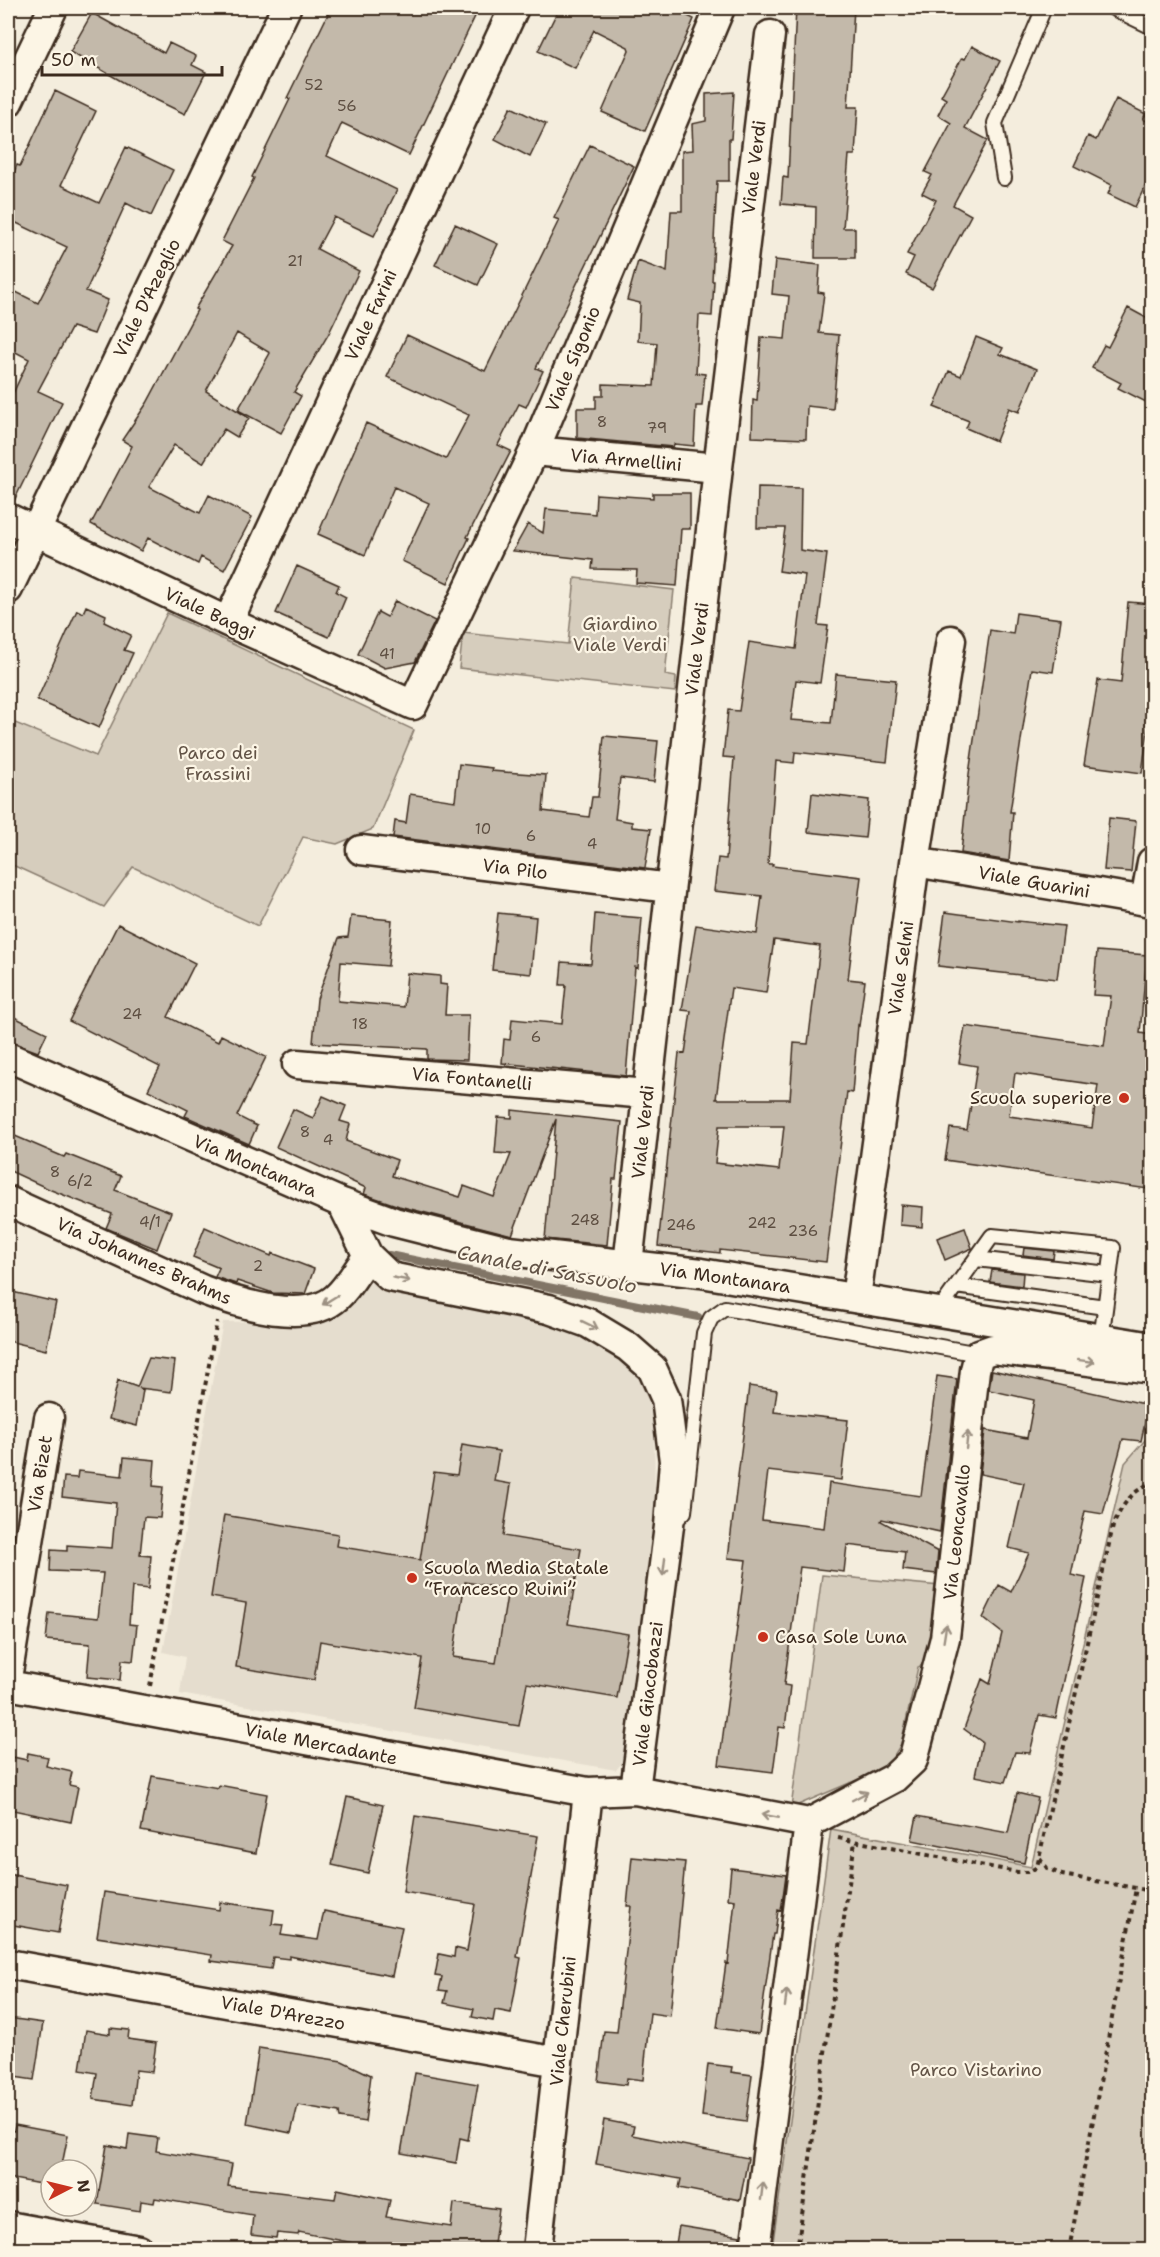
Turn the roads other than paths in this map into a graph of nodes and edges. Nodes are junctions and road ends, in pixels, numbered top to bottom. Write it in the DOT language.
graph roads {
  1 [pos="53,8"];
  2 [pos="286,8"];
  3 [pos="514,8"];
  4 [pos="720,8"];
  5 [pos="1044,8"];
  6 [pos="1113,8"];
  7 [pos="1152,27"];
  8 [pos="770,35"];
  9 [pos="8,102"];
  10 [pos="1004,178"];
  11 [pos="534,451"];
  12 [pos="718,468"];
  13 [pos="8,518"];
  14 [pos="35,531"];
  15 [pos="8,589"];
  16 [pos="228,622"];
  17 [pos="951,640"];
  18 [pos="413,705"];
  19 [pos="361,850"];
  20 [pos="915,862"];
  21 [pos="1152,862"];
  22 [pos="670,888"];
  23 [pos="1149,901"];
  24 [pos="8,1057"];
  25 [pos="297,1064"];
  26 [pos="647,1094"];
  27 [pos="8,1201"];
  28 [pos="342,1203"];
  29 [pos="368,1256"];
  30 [pos="976,1259"];
  31 [pos="628,1264"];
  32 [pos="1109,1274"];
  33 [pos="956,1286"];
  34 [pos="856,1298"];
  35 [pos="1105,1307"];
  36 [pos="938,1312"];
  37 [pos="1101,1340"];
  38 [pos="1152,1347"];
  39 [pos="980,1354"];
  40 [pos="1152,1369"];
  41 [pos="49,1418"];
  42 [pos="669,1526"];
  43 [pos="8,1672"];
  44 [pos="8,1685"];
  45 [pos="635,1790"];
  46 [pos="588,1792"];
  47 [pos="820,1830"];
  48 [pos="8,1964"];
  49 [pos="558,2062"];
  50 [pos="8,2226"];
  51 [pos="131,2249"];
  52 [pos="537,2250"];
  53 [pos="755,2250"];
  1 -- 9 [label="street"];
  2 -- 14 [label="street, Viale D'Azeglio"];
  3 -- 16 [label="street, Viale Farini"];
  4 -- 11 [label="street, Viale Sigonio"];
  5 -- 10 [label="lane"];
  6 -- 7 [label="lane"];
  8 -- 12 [label="street, Viale Verdi"];
  11 -- 12 [label="street, Via Armellini"];
  11 -- 18 [label="street, Viale Sigonio"];
  12 -- 22 [label="street, Viale Verdi"];
  13 -- 14 [label="street, Viale Baggi"];
  14 -- 15 [label="street, Viale D'Azeglio"];
  14 -- 16 [label="street, Viale Baggi"];
  16 -- 18 [label="street, Viale Baggi"];
  17 -- 20 [label="street, Viale Selmi"];
  19 -- 22 [label="street, Via Pilo"];
  20 -- 23 [label="street, Viale Guarini"];
  20 -- 34 [label="street, Viale Selmi"];
  21 -- 23 [label="street"];
  22 -- 26 [label="street, Viale Verdi"];
  24 -- 28 [label="street, Via Montanara"];
  25 -- 26 [label="street, Via Fontanelli"];
  26 -- 31 [label="street, Viale Verdi"];
  29 -- 27 [label="street, Via Johannes Brahms, one-way"];
  28 -- 29 [label="street, Viale Giacobazzi"];
  28 -- 31 [label="street, Via Montanara"];
  29 -- 42 [label="street, Viale Giacobazzi, one-way"];
  30 -- 32 [label="lane"];
  30 -- 32 [label="lane"];
  30 -- 33 [label="lane"];
  31 -- 34 [label="street, Via Montanara"];
  32 -- 35 [label="lane"];
  33 -- 35 [label="lane"];
  33 -- 36 [label="lane"];
  34 -- 36 [label="street, Via Montanara"];
  35 -- 37 [label="lane"];
  36 -- 37 [label="street, Via Montanara"];
  37 -- 38 [label="street, Via Montanara"];
  39 -- 40 [label="street, one-way"];
  39 -- 42 [label="lane"];
  47 -- 39 [label="street, Via Leoncavallo, one-way"];
  41 -- 43 [label="street, Via Bizet"];
  42 -- 45 [label="street, Viale Giacobazzi, one-way"];
  44 -- 46 [label="street, Viale Mercadante"];
  45 -- 46 [label="street, Viale Mercadante"];
  47 -- 45 [label="street, Viale Giacobazzi, one-way"];
  46 -- 49 [label="street, Viale Cherubini"];
  53 -- 47 [label="street, one-way"];
  48 -- 49 [label="street, Viale D'Arezzo"];
  49 -- 52 [label="street, Viale Cherubini"];
  50 -- 51 [label="street"];
}
